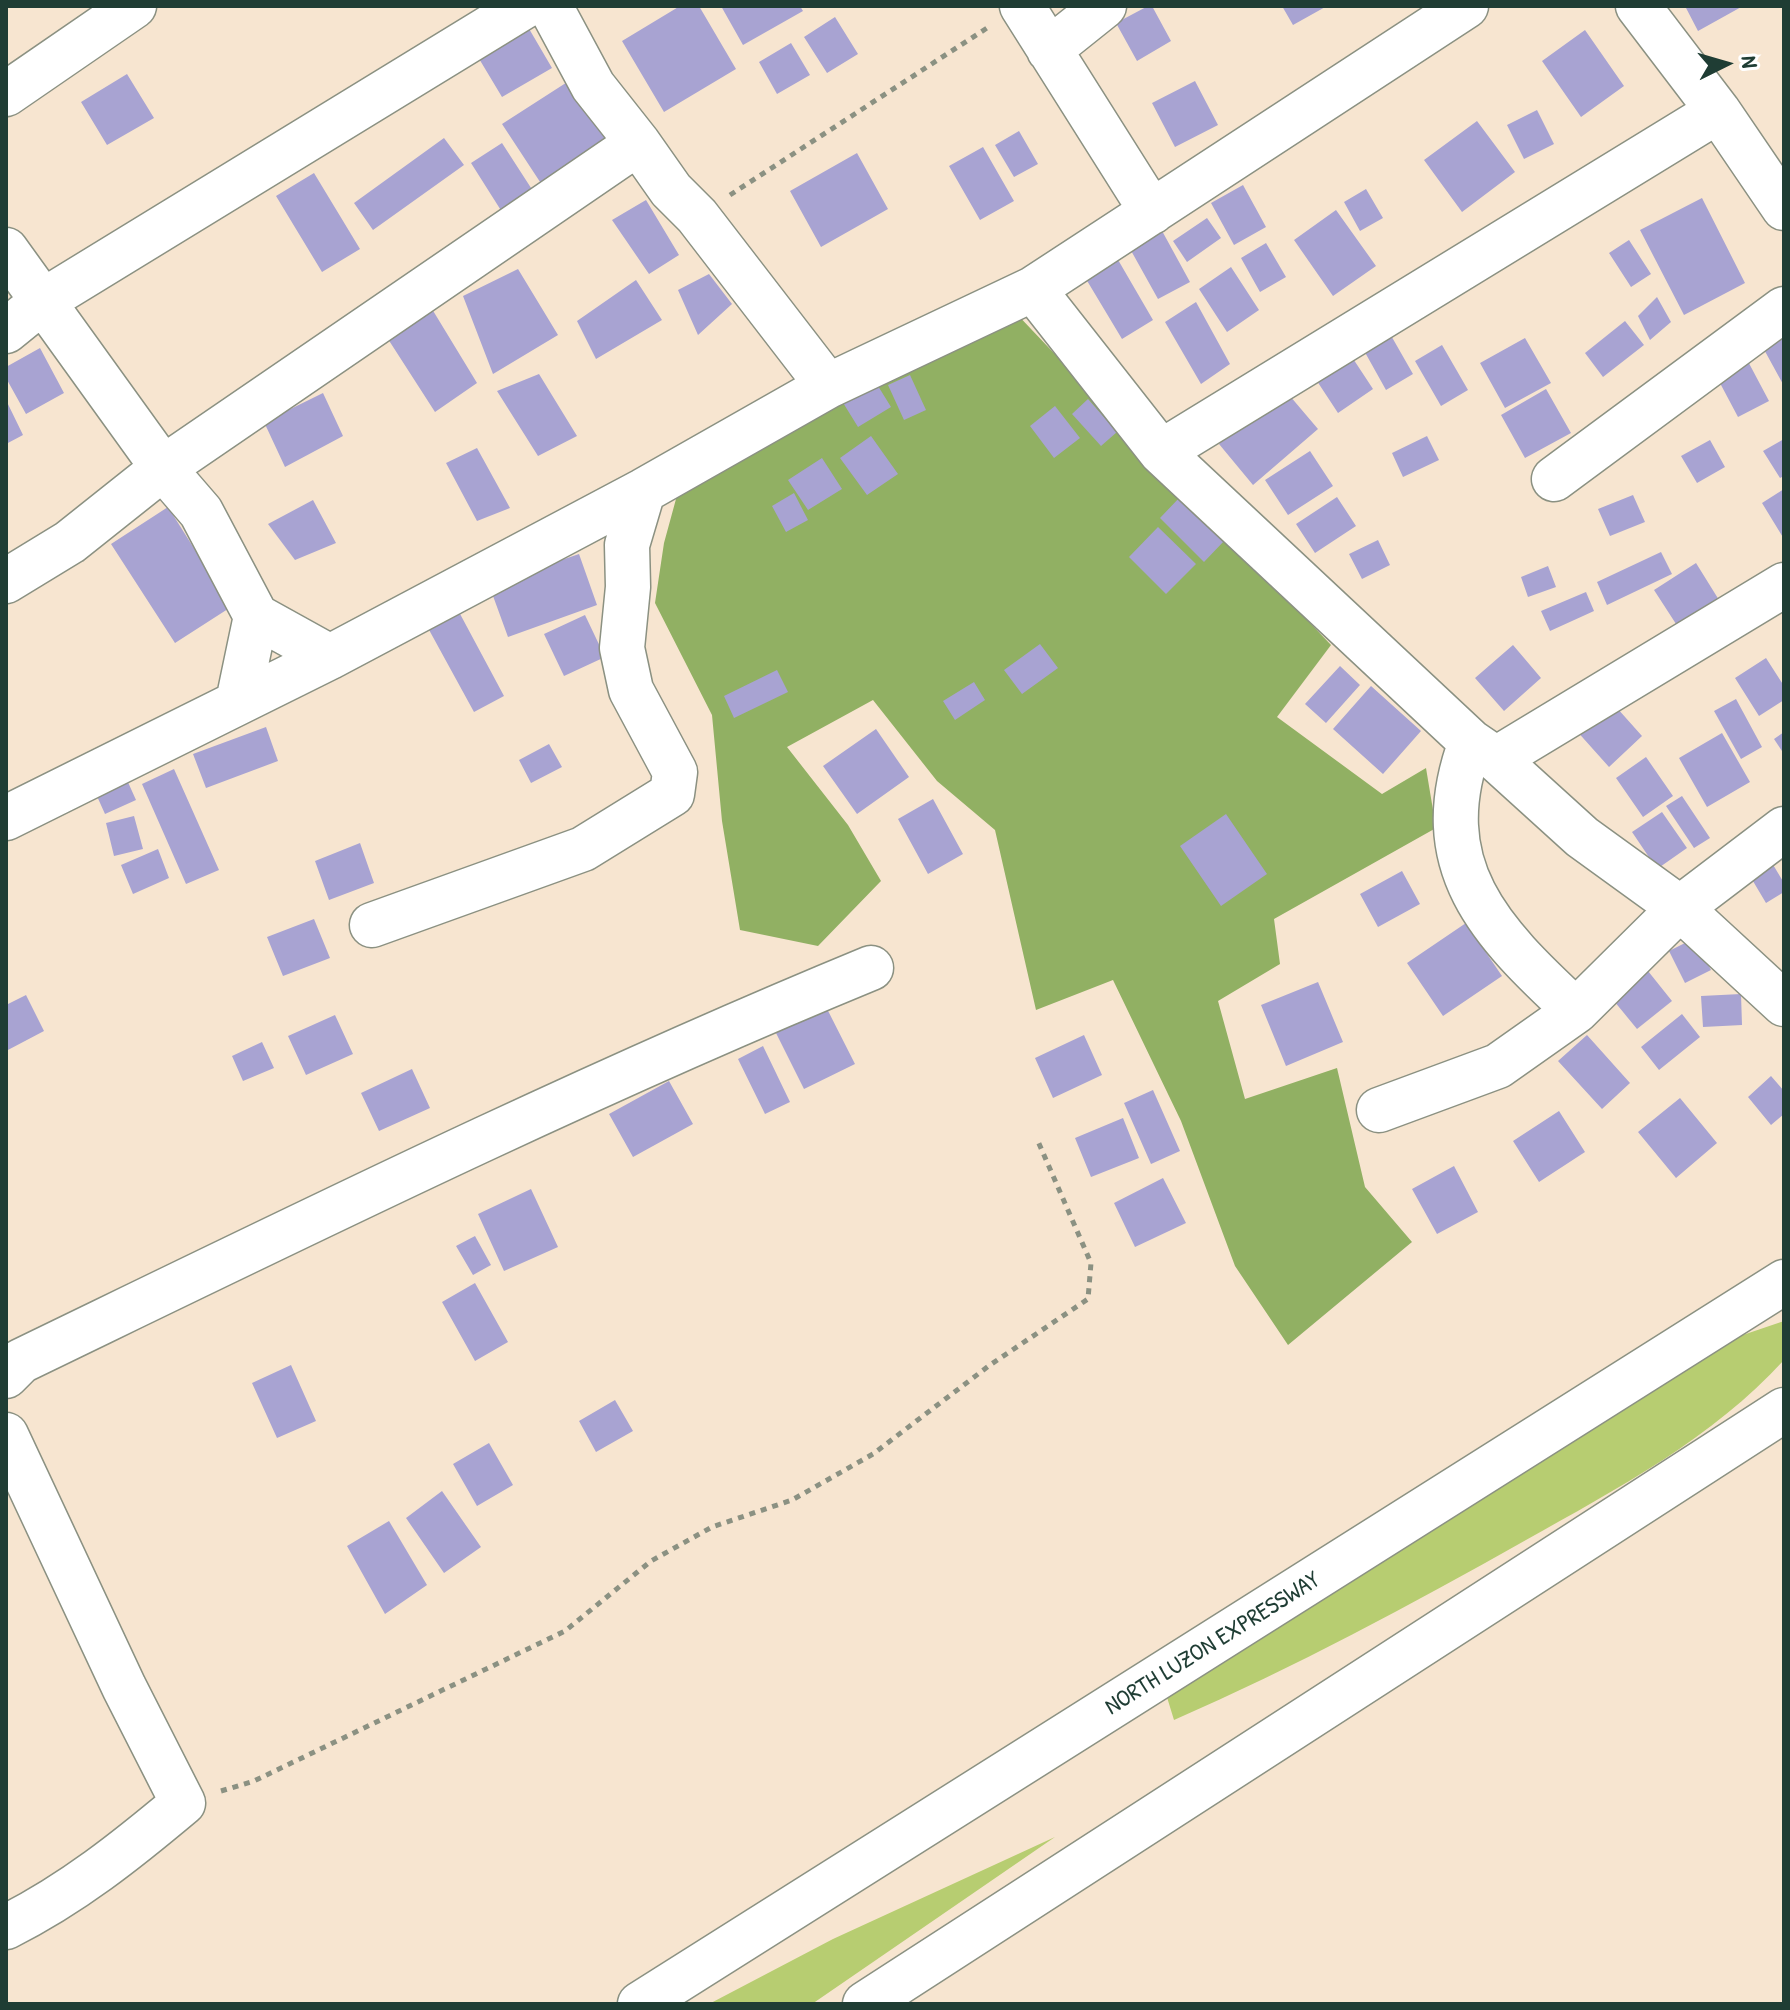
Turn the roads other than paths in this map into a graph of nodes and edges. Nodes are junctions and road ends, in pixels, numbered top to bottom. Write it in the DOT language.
graph roads {
  1 [pos="134,6"];
  2 [pos="525,6"];
  3 [pos="550,6"];
  4 [pos="1104,6"];
  5 [pos="1466,6"];
  6 [pos="1638,6"];
  7 [pos="1009,14"];
  8 [pos="1049,50"];
  9 [pos="6,94"];
  10 [pos="1718,111"];
  11 [pos="638,143"];
  12 [pos="1784,208"];
  13 [pos="1152,212"];
  14 [pos="6,250"];
  15 [pos="1033,289"];
  16 [pos="43,301"];
  17 [pos="1784,309"];
  18 [pos="6,331"];
  19 [pos="828,386"];
  20 [pos="1161,452"];
  21 [pos="163,468"];
  22 [pos="1554,479"];
  23 [pos="643,491"];
  24 [pos="6,581"];
  25 [pos="1784,585"];
  26 [pos="256,616"];
  27 [pos="330,657"];
  28 [pos="238,702"];
  29 [pos="1484,751"];
  30 [pos="6,818"];
  31 [pos="1784,829"];
  32 [pos="1680,908"];
  33 [pos="372,925"];
  34 [pos="871,968"];
  35 [pos="1784,1004"];
  36 [pos="1576,1011"];
  37 [pos="1379,1110"];
  38 [pos="1784,1282"];
  39 [pos="6,1376"];
  40 [pos="1784,1410"];
  41 [pos="6,1435"];
  42 [pos="6,1927"];
  43 [pos="640,2004"];
  44 [pos="865,2004"];
  1 -- 9 [label="main road"];
  2 -- 16 [label="main road"];
  3 -- 11 [label="main road"];
  4 -- 8 [label="main road"];
  5 -- 13 [label="main road"];
  6 -- 10 [label="main road"];
  7 -- 8 [label="main road"];
  8 -- 13 [label="main road"];
  10 -- 12 [label="main road"];
  10 -- 20 [label="main road"];
  11 -- 19 [label="main road"];
  11 -- 21 [label="main road"];
  13 -- 15 [label="main road"];
  14 -- 16 [label="main road"];
  15 -- 19 [label="main road"];
  15 -- 20 [label="main road"];
  16 -- 18 [label="main road"];
  16 -- 21 [label="main road"];
  17 -- 22 [label="main road"];
  19 -- 23 [label="main road"];
  20 -- 29 [label="main road"];
  21 -- 24 [label="main road"];
  21 -- 26 [label="main road"];
  23 -- 27 [label="main road"];
  23 -- 33 [label="main road"];
  25 -- 29 [label="main road"];
  26 -- 27 [label="main road"];
  26 -- 28 [label="main road"];
  27 -- 28 [label="main road"];
  28 -- 30 [label="main road"];
  29 -- 32 [label="main road"];
  29 -- 36 [label="main road"];
  31 -- 32 [label="main road"];
  32 -- 35 [label="main road"];
  32 -- 36 [label="main road"];
  34 -- 39 [label="main road"];
  36 -- 37 [label="main road"];
  38 -- 43 [label="main road, NORTH LUZON EXPRESSWAY"];
  40 -- 44 [label="main road"];
  41 -- 42 [label="main road"];
}
